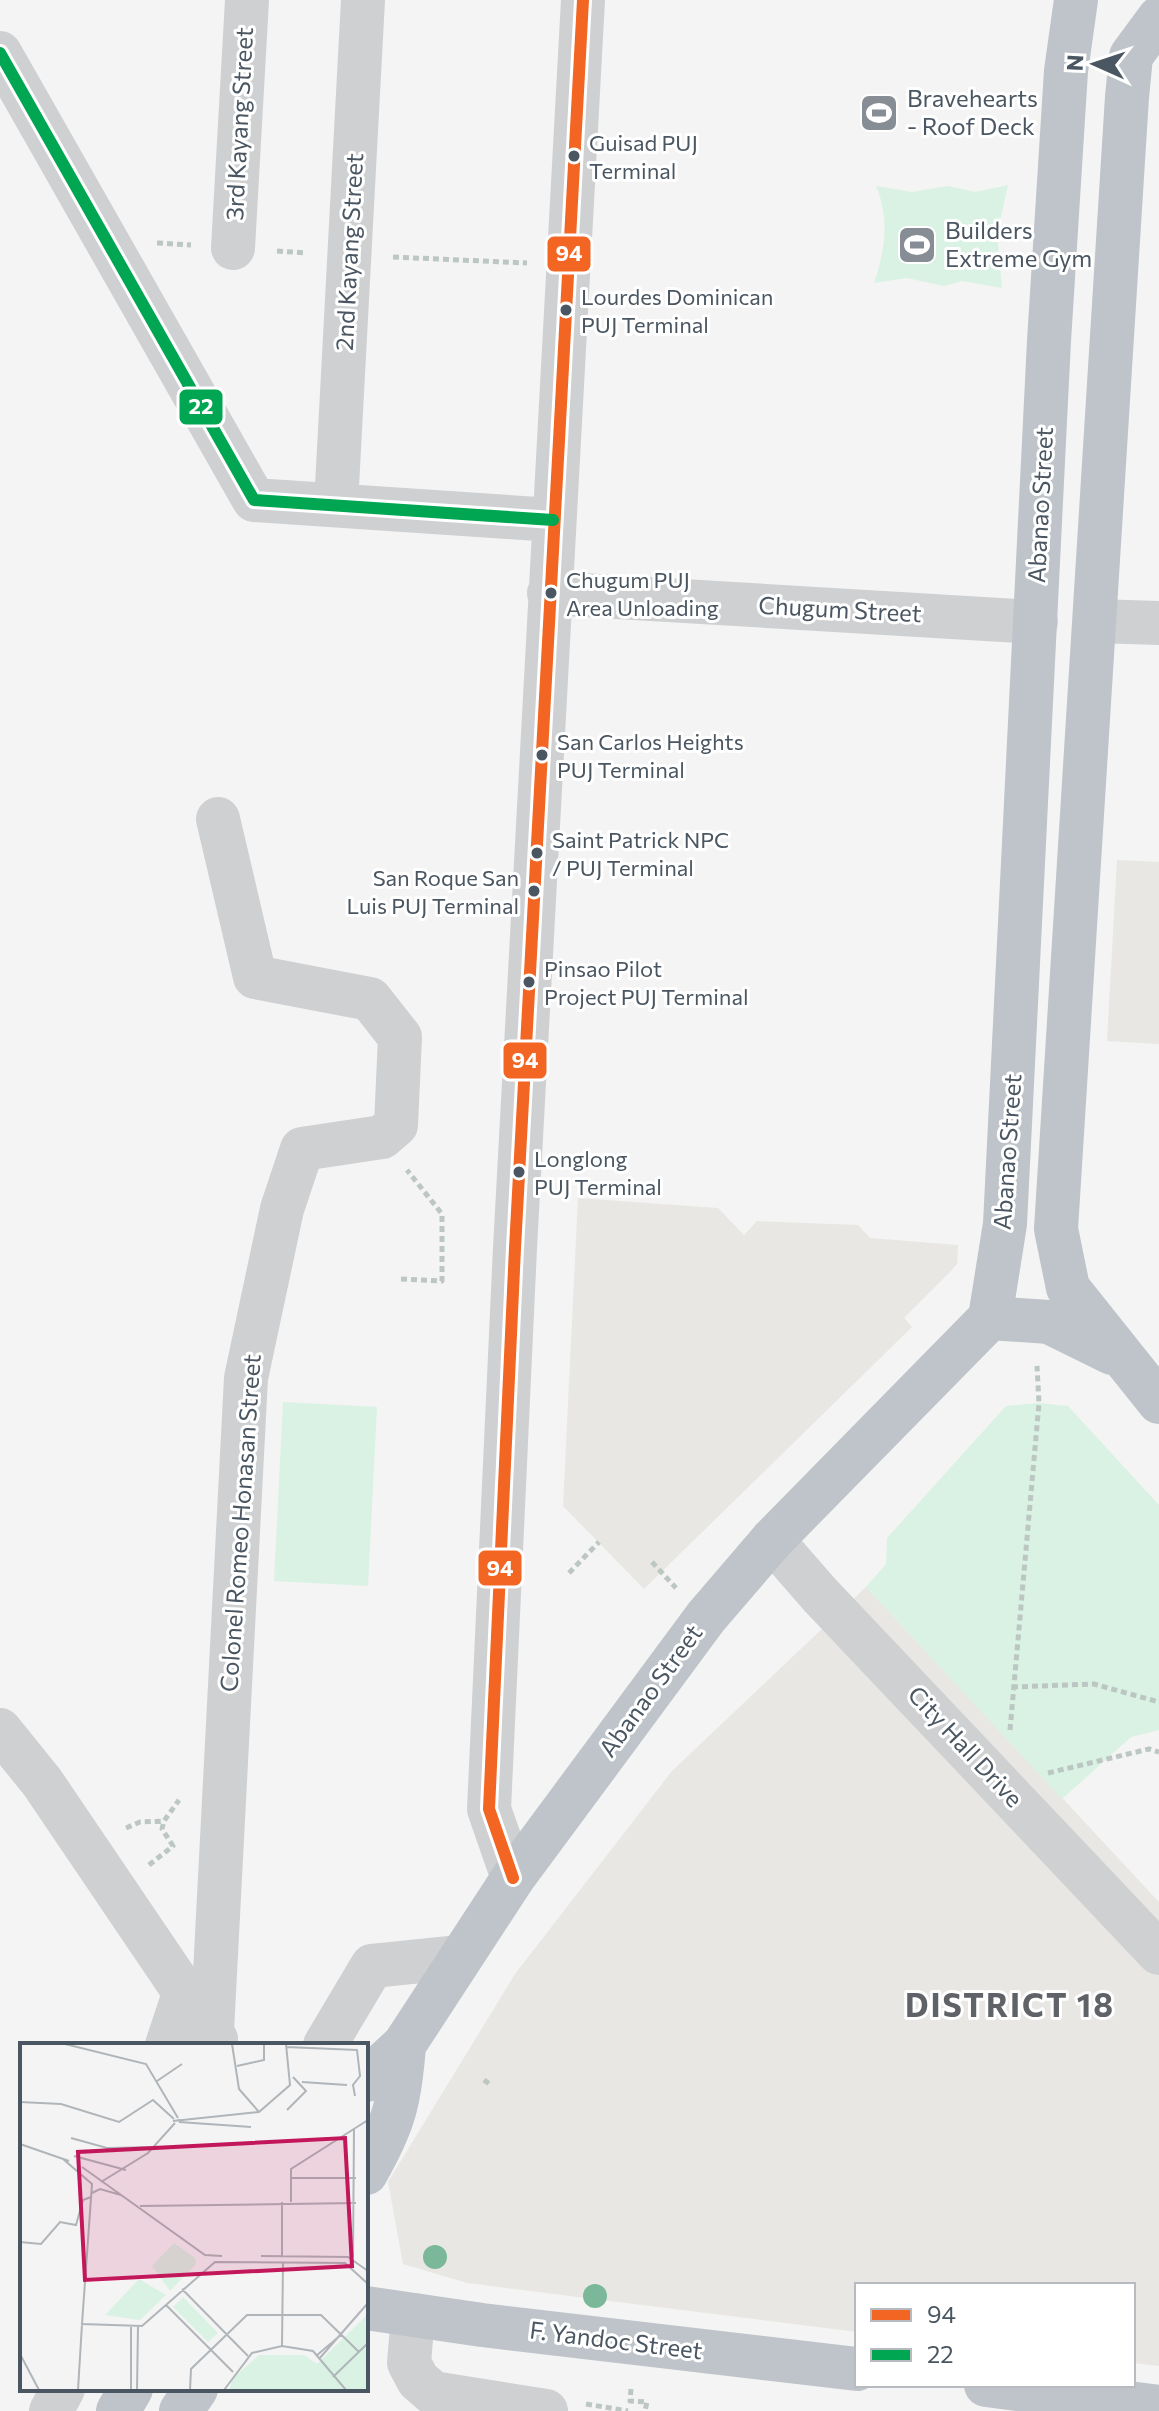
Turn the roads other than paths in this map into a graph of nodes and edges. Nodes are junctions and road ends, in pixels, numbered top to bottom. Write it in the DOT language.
graph roads {
  1 [pos="247,0"];
  2 [pos="363,0"];
  3 [pos="583,0"];
  4 [pos="1076,0"];
  5 [pos="1159,18"];
  6 [pos="0,53"];
  7 [pos="233,248"];
  8 [pos="336,505"];
  9 [pos="553,520"];
  10 [pos="549,593"];
  11 [pos="1095,621"];
  12 [pos="1036,622"];
  13 [pos="1159,623"];
  14 [pos="218,819"];
  15 [pos="1020,952"];
  16 [pos="1071,955"];
  17 [pos="990,1318"];
  18 [pos="1122,1358"];
  19 [pos="1159,1402"];
  20 [pos="772,1540"];
  21 [pos="0,1730"];
  22 [pos="513,1878"];
  23 [pos="1159,1953"];
  24 [pos="460,1957"];
  25 [pos="185,1991"];
  26 [pos="215,2038"];
  27 [pos="168,2043"];
  28 [pos="326,2043"];
  29 [pos="404,2045"];
  30 [pos="368,2078"];
  31 [pos="368,2169"];
  32 [pos="380,2306"];
  33 [pos="855,2369"];
  34 [pos="1002,2387"];
  35 [pos="62,2391"];
  36 [pos="130,2391"];
  37 [pos="195,2391"];
  38 [pos="1159,2407"];
  39 [pos="533,2409"];
  40 [pos="51,2411"];
  41 [pos="118,2411"];
  42 [pos="181,2411"];
  1 -- 7 [label="street, 3rd Kayang Street"];
  2 -- 8 [label="street, 2nd Kayang Street"];
  3 -- 9 [label="street"];
  4 -- 12 [label="highway, Abanao Street"];
  5 -- 11 [label="highway"];
  6 -- 8 [label="street"];
  8 -- 9 [label="street"];
  9 -- 10 [label="street"];
  10 -- 12 [label="street, Chugum Street"];
  10 -- 22 [label="street"];
  11 -- 13 [label="street"];
  11 -- 16 [label="highway"];
  12 -- 15 [label="highway, Abanao Street"];
  14 -- 26 [label="street, Colonel Romeo Honasan Street"];
  15 -- 16 [label="highway"];
  15 -- 17 [label="highway, Abanao Street"];
  16 -- 18 [label="highway"];
  17 -- 18 [label="highway"];
  17 -- 20 [label="highway, Abanao Street"];
  18 -- 19 [label="highway"];
  20 -- 22 [label="highway, Abanao Street"];
  20 -- 23 [label="street, City Hall Drive"];
  21 -- 25 [label="street"];
  22 -- 24 [label="highway, Abanao Street"];
  24 -- 28 [label="street"];
  24 -- 29 [label="highway, Abanao Street"];
  25 -- 26 [label="street"];
  25 -- 27 [label="street"];
  29 -- 30 [label="highway, Abanao Street"];
  29 -- 31 [label="highway"];
  32 -- 33 [label="highway, F. Yandoc Street"];
  32 -- 39 [label="street"];
  34 -- 38 [label="highway"];
  35 -- 40 [label="street"];
  36 -- 41 [label="highway"];
  37 -- 42 [label="highway"];
}
